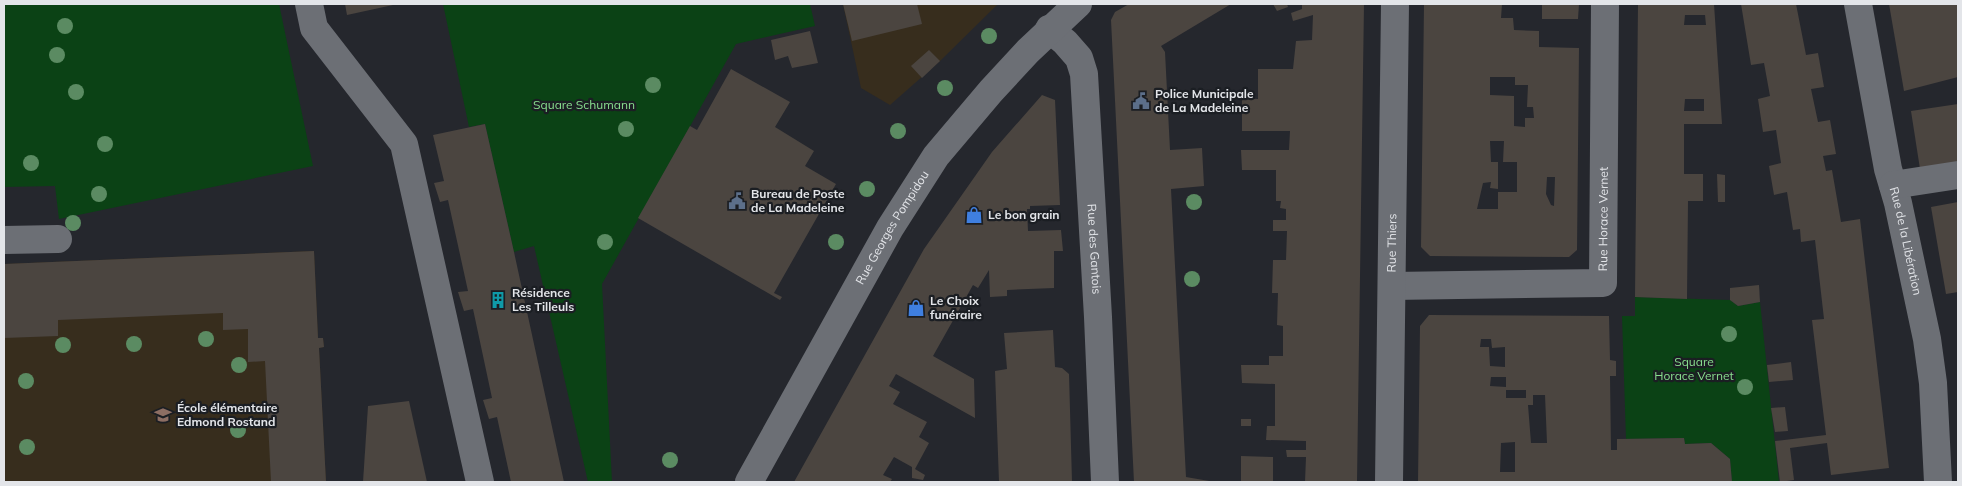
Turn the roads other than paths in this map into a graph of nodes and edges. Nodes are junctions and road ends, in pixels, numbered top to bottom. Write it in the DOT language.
graph roads {
  1 [pos="309,4"];
  2 [pos="1078,4"];
  3 [pos="1395,4"];
  4 [pos="1605,4"];
  5 [pos="1858,4"];
  6 [pos="1049,29"];
  7 [pos="1958,175"];
  8 [pos="1893,185"];
  9 [pos="58,239"];
  10 [pos="4,240"];
  11 [pos="1392,286"];
  12 [pos="480,482"];
  13 [pos="749,482"];
  14 [pos="1104,482"];
  15 [pos="1389,482"];
  16 [pos="1938,482"];
  1 -- 12 [label="street"];
  2 -- 6 [label="street, Rue Georges Pompidou"];
  3 -- 11 [label="street, Rue Thiers"];
  4 -- 11 [label="street, Rue Horace Vernet"];
  5 -- 8 [label="street, Rue de la Libération"];
  6 -- 13 [label="street, Rue Georges Pompidou"];
  6 -- 14 [label="street, Rue des Gantois"];
  7 -- 8 [label="street"];
  8 -- 16 [label="street, Rue de la Libération"];
  9 -- 10 [label="street"];
  11 -- 15 [label="street, Rue Thiers"];
}
